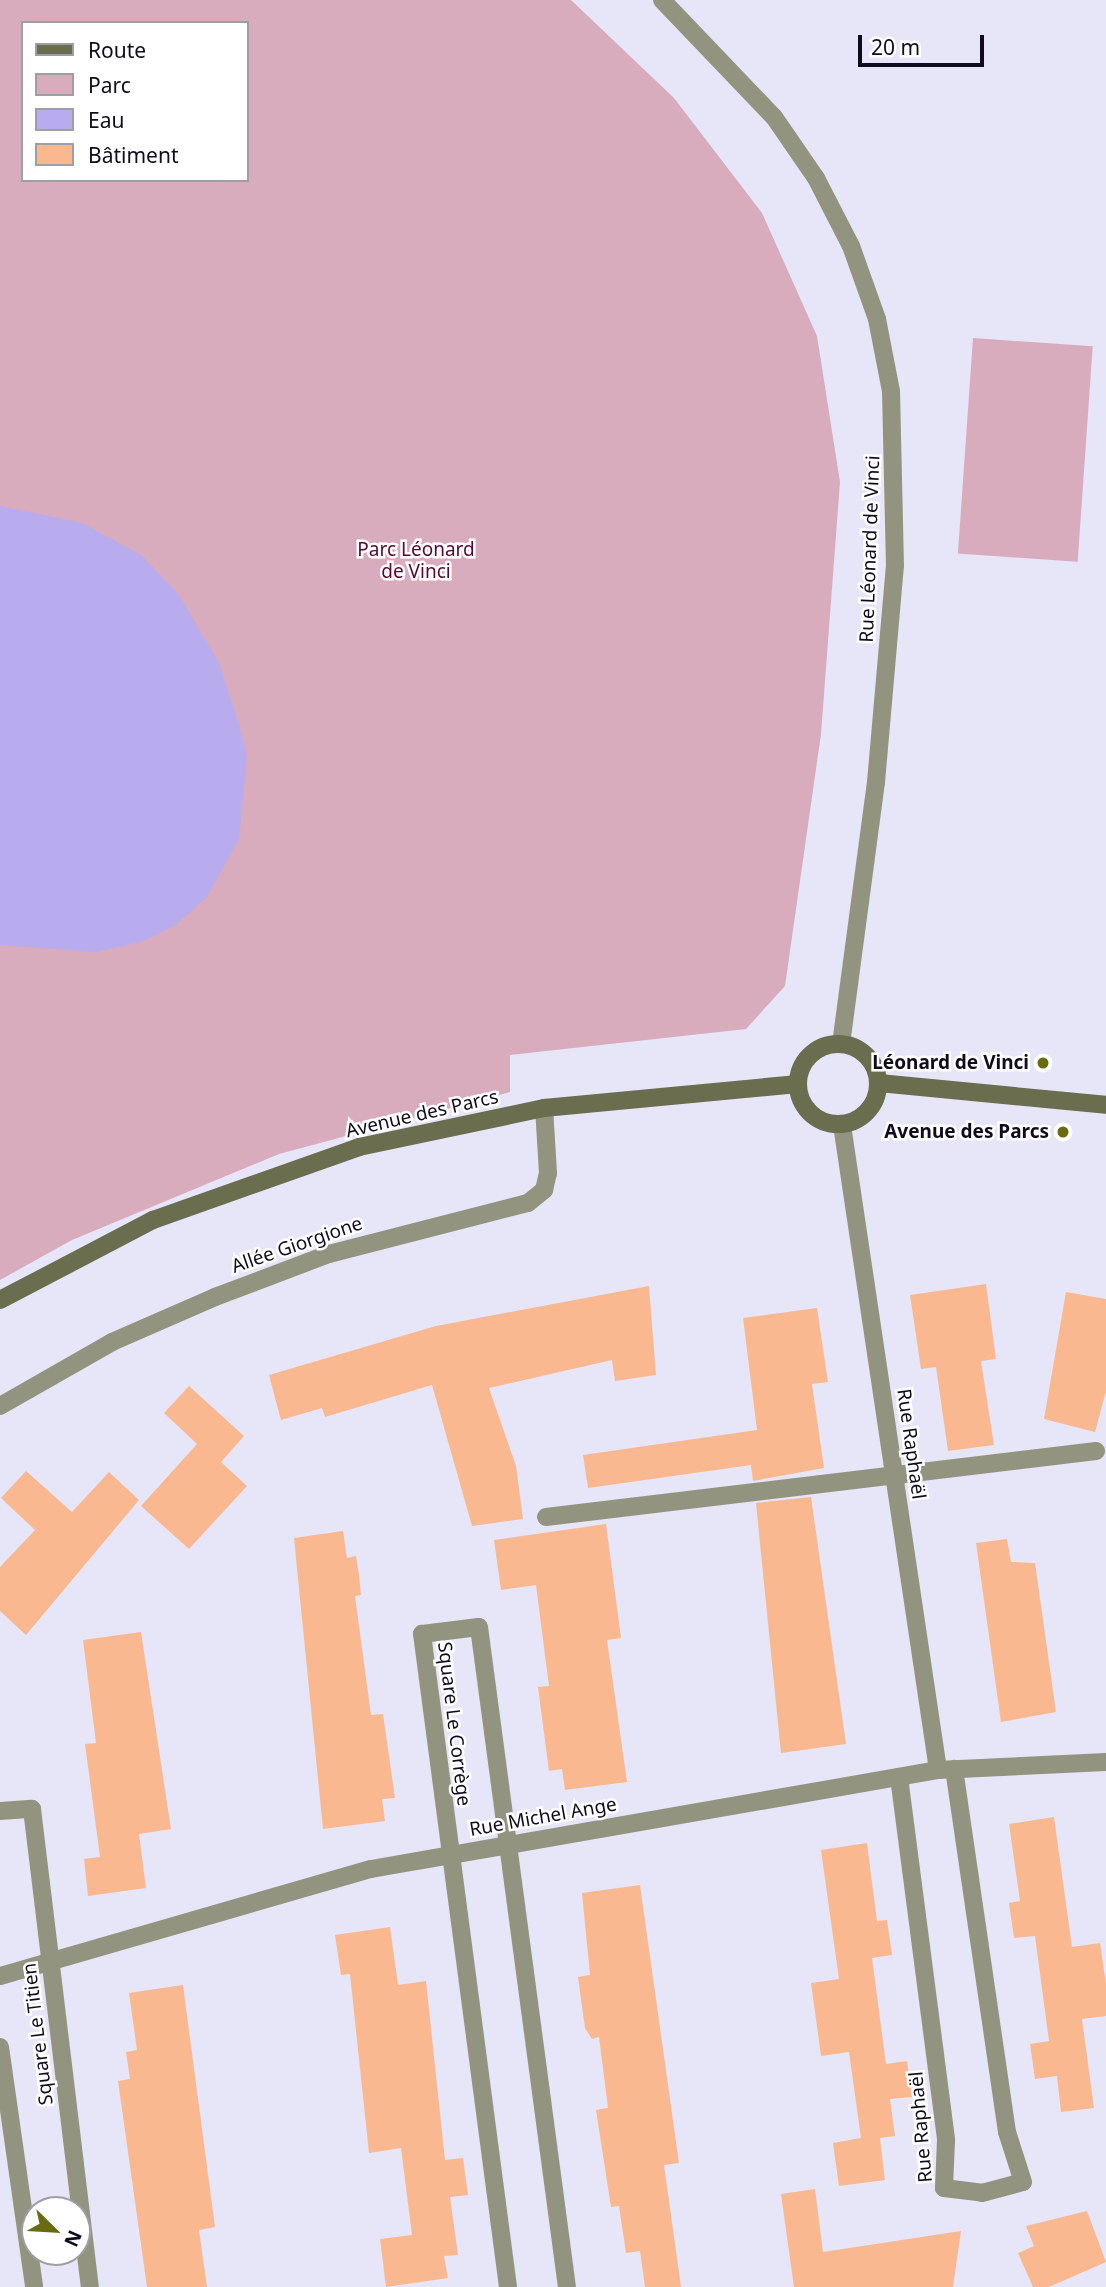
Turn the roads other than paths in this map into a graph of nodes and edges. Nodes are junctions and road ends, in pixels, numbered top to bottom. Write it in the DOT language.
graph roads {
  1 [pos="662,0"];
  2 [pos="841,1043"];
  3 [pos="879,1083"];
  4 [pos="798,1084"];
  5 [pos="1106,1105"];
  6 [pos="544,1108"];
  7 [pos="842,1125"];
  8 [pos="0,1300"];
  9 [pos="0,1406"];
  10 [pos="1096,1451"];
  11 [pos="894,1474"];
  12 [pos="546,1517"];
  13 [pos="1106,1762"];
  14 [pos="946,1769"];
  15 [pos="899,1777"];
  16 [pos="0,1811"];
  17 [pos="508,1844"];
  18 [pos="450,1855"];
  19 [pos="50,1959"];
  20 [pos="0,1976"];
  21 [pos="0,2047"];
  22 [pos="34,2287"];
  23 [pos="89,2287"];
  24 [pos="508,2287"];
  25 [pos="567,2287"];
  1 -- 2 [label="street, Rue Léonard de Vinci"];
  2 -- 3 [label="street"];
  2 -- 4 [label="street"];
  3 -- 5 [label="street"];
  3 -- 7 [label="street"];
  4 -- 6 [label="street, Avenue des Parcs"];
  4 -- 7 [label="street"];
  6 -- 8 [label="street, Avenue des Parcs"];
  6 -- 9 [label="street, Allée Giorgione"];
  7 -- 11 [label="street, Rue Raphaël"];
  10 -- 11 [label="street"];
  11 -- 12 [label="street"];
  11 -- 14 [label="street, Rue Raphaël"];
  13 -- 14 [label="street, Rue Michel Ange"];
  14 -- 15 [label="street, Rue Michel Ange"];
  14 -- 15 [label="street, Rue Raphaël"];
  15 -- 17 [label="street, Rue Michel Ange"];
  16 -- 19 [label="street, Square Le Titien"];
  17 -- 18 [label="street, Rue Michel Ange"];
  17 -- 18 [label="street, Square Le Corrège"];
  17 -- 25 [label="street, Square Le Corrège"];
  18 -- 19 [label="street, Rue Michel Ange"];
  18 -- 24 [label="street, Square Le Corrège"];
  19 -- 20 [label="street, Rue Michel Ange"];
  19 -- 23 [label="street, Square Le Titien"];
  21 -- 22 [label="street, Square Le Titien"];
}
